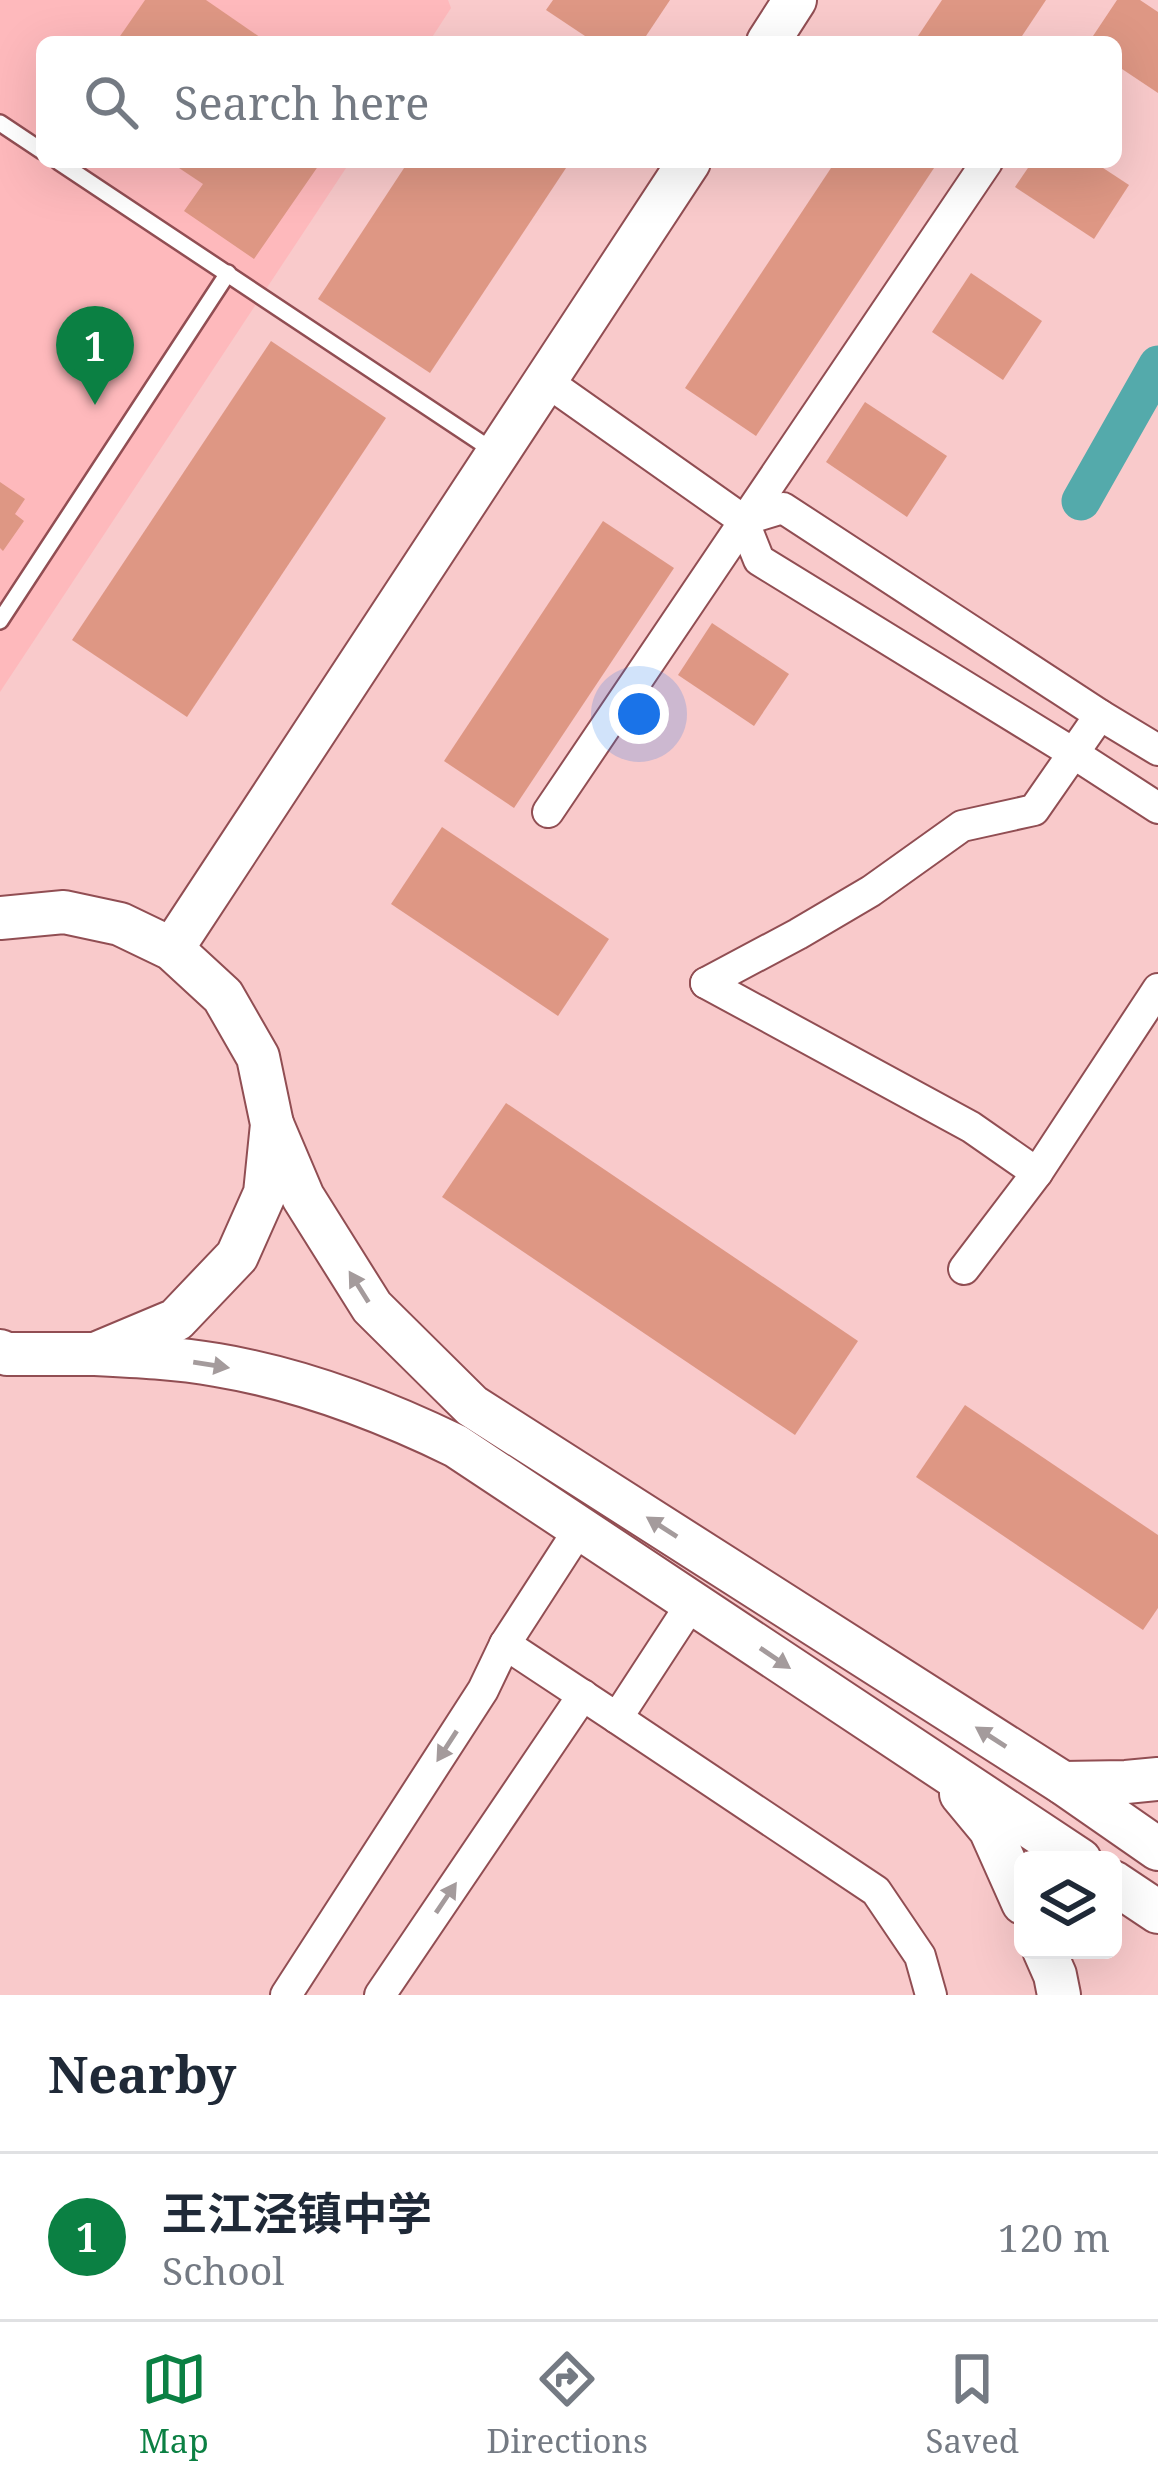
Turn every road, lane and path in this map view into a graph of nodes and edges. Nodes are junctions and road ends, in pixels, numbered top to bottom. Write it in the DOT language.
graph roads {
  1 [pos="795,0"];
  2 [pos="772,36"];
  3 [pos="0,123"];
  4 [pos="36,147"];
  5 [pos="68,168"];
  6 [pos="685,168"];
  7 [pos="983,168"];
  8 [pos="228,273"];
  9 [pos="546,380"];
  10 [pos="497,454"];
  11 [pos="743,520"];
  12 [pos="0,621"];
  13 [pos="1100,715"];
  14 [pos="1158,750"];
  15 [pos="1073,753"];
  16 [pos="1158,808"];
  17 [pos="548,812"];
  18 [pos="0,918"];
  19 [pos="172,949"];
  20 [pos="1158,989"];
  21 [pos="272,1124"];
  22 [pos="1037,1173"];
  23 [pos="964,1269"];
  24 [pos="0,1351"];
  25 [pos="95,1354"];
  26 [pos="580,1528"];
  27 [pos="692,1603"];
  28 [pos="505,1644"];
  29 [pos="584,1695"];
  30 [pos="617,1718"];
  31 [pos="937,1766"];
  32 [pos="1158,1779"];
  33 [pos="1064,1784"];
  34 [pos="1158,1849"];
  35 [pos="1066,1851"];
  36 [pos="1014,1883"];
  37 [pos="1122,1888"];
  38 [pos="1158,1912"];
  39 [pos="1048,1959"];
  40 [pos="286,1995"];
  41 [pos="380,1995"];
  42 [pos="931,1995"];
  43 [pos="1059,1995"];
  1 -- 2 [label="street"];
  3 -- 4 [label="lane"];
  5 -- 8 [label="lane"];
  6 -- 9 [label="street"];
  7 -- 11 [label="street"];
  8 -- 10 [label="lane"];
  8 -- 12 [label="lane"];
  9 -- 10 [label="street"];
  9 -- 11 [label="street"];
  10 -- 19 [label="street"];
  11 -- 13 [label="street"];
  11 -- 15 [label="street"];
  11 -- 17 [label="street"];
  13 -- 14 [label="street"];
  13 -- 15 [label="street"];
  15 -- 16 [label="street"];
  15 -- 22 [label="street"];
  18 -- 19 [label="street"];
  19 -- 21 [label="street"];
  20 -- 22 [label="street"];
  21 -- 25 [label="street"];
  33 -- 21 [label="street, one-way"];
  22 -- 23 [label="street"];
  24 -- 25 [label="street"];
  25 -- 26 [label="street, one-way"];
  26 -- 27 [label="street"];
  26 -- 28 [label="street"];
  27 -- 30 [label="street"];
  27 -- 31 [label="street, one-way"];
  28 -- 29 [label="street"];
  28 -- 40 [label="street, one-way"];
  29 -- 30 [label="street"];
  41 -- 29 [label="street, one-way"];
  30 -- 42 [label="street"];
  31 -- 35 [label="street"];
  31 -- 36 [label="street"];
  32 -- 33 [label="street"];
  33 -- 34 [label="street"];
  37 -- 38 [label="street"];
  39 -- 43 [label="street"];
}
